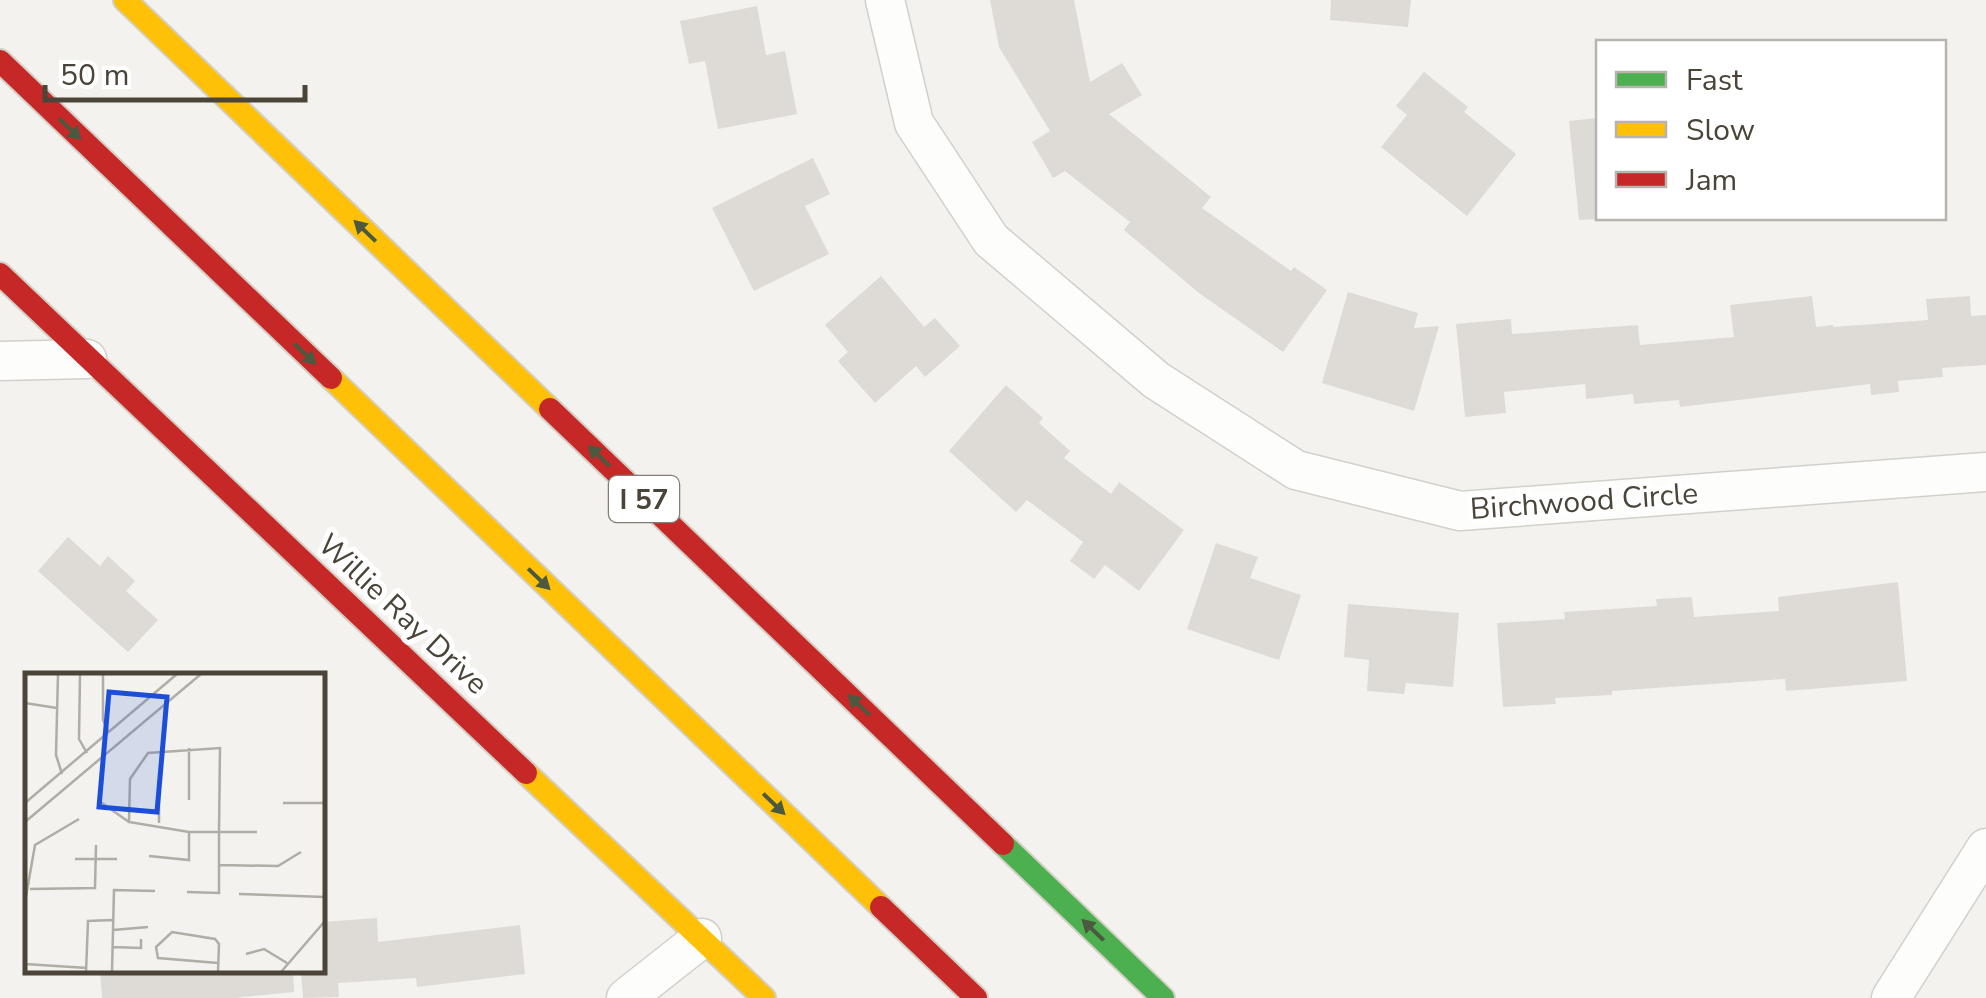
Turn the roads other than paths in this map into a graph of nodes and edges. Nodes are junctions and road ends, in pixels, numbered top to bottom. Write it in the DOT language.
graph roads {
  1 [pos="124,0"];
  2 [pos="884,0"];
  3 [pos="0,62"];
  4 [pos="0,274"];
  5 [pos="87,358"];
  6 [pos="0,361"];
  7 [pos="1986,472"];
  8 [pos="1986,848"];
  9 [pos="702,938"];
  10 [pos="626,998"];
  11 [pos="764,998"];
  12 [pos="976,998"];
  13 [pos="1163,998"];
  14 [pos="1892,998"];
  13 -- 1 [label="main road, I 57, one-way"];
  2 -- 7 [label="street, Birchwood Circle"];
  3 -- 12 [label="main road, one-way"];
  4 -- 5 [label="main road, Willie Ray Drive"];
  5 -- 6 [label="street"];
  5 -- 9 [label="main road, Willie Ray Drive"];
  8 -- 14 [label="street"];
  9 -- 10 [label="street"];
  9 -- 11 [label="main road, Willie Ray Drive"];
}
